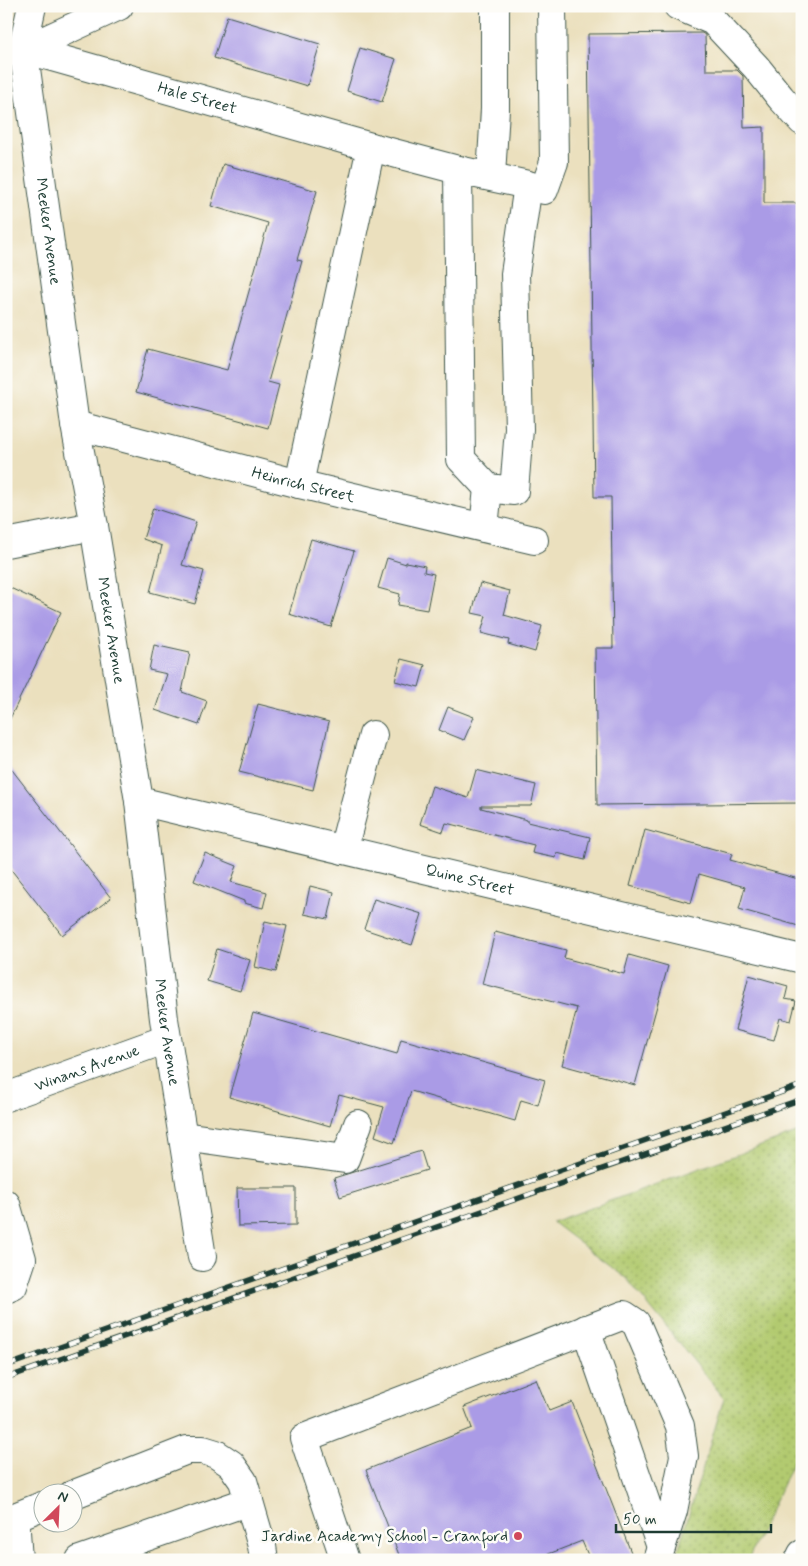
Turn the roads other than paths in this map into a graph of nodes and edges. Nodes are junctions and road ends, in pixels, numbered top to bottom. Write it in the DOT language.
graph roads {
  1 [pos="32,6"];
  2 [pos="119,6"];
  3 [pos="495,6"];
  4 [pos="552,6"];
  5 [pos="678,6"];
  6 [pos="15,53"];
  7 [pos="802,121"];
  8 [pos="371,147"];
  9 [pos="458,170"];
  10 [pos="491,176"];
  11 [pos="536,188"];
  12 [pos="75,425"];
  13 [pos="299,484"];
  14 [pos="488,488"];
  15 [pos="94,526"];
  16 [pos="484,528"];
  17 [pos="534,540"];
  18 [pos="6,543"];
  19 [pos="373,735"];
  20 [pos="139,801"];
  21 [pos="343,850"];
  22 [pos="802,959"];
  23 [pos="167,1039"];
  24 [pos="6,1097"];
  25 [pos="358,1124"];
  26 [pos="183,1136"];
  27 [pos="6,1204"];
  28 [pos="202,1257"];
  29 [pos="6,1288"];
  30 [pos="586,1329"];
  31 [pos="82,1490"];
  32 [pos="249,1501"];
  33 [pos="32,1510"];
  34 [pos="11,1519"];
  35 [pos="263,1553"];
  36 [pos="659,1553"];
  37 [pos="802,1554"];
  38 [pos="18,1560"];
  39 [pos="80,1560"];
  40 [pos="345,1560"];
  41 [pos="799,1560"];
  1 -- 6 [label="main road, Meeker Avenue"];
  2 -- 6 [label="main road"];
  3 -- 10 [label="main road"];
  4 -- 11 [label="main road"];
  5 -- 7 [label="main road"];
  6 -- 8 [label="main road, Hale Street"];
  6 -- 12 [label="main road, Meeker Avenue"];
  8 -- 9 [label="main road, Hale Street"];
  8 -- 13 [label="main road"];
  9 -- 10 [label="main road, Hale Street"];
  9 -- 14 [label="main road"];
  10 -- 11 [label="main road, Hale Street"];
  11 -- 14 [label="main road"];
  12 -- 13 [label="main road, Heinrich Street"];
  12 -- 15 [label="main road, Meeker Avenue"];
  13 -- 16 [label="main road, Heinrich Street"];
  14 -- 16 [label="main road"];
  15 -- 18 [label="main road"];
  15 -- 20 [label="main road, Meeker Avenue"];
  16 -- 17 [label="main road, Heinrich Street"];
  19 -- 21 [label="main road"];
  20 -- 21 [label="main road, Quine Street"];
  20 -- 23 [label="main road, Meeker Avenue"];
  21 -- 22 [label="main road, Quine Street"];
  23 -- 24 [label="main road, Winans Avenue"];
  23 -- 26 [label="main road, Meeker Avenue"];
  25 -- 26 [label="main road"];
  26 -- 28 [label="main road, Meeker Avenue"];
  27 -- 29 [label="main road"];
  30 -- 36 [label="main road"];
  30 -- 36 [label="main road"];
  30 -- 40 [label="main road"];
  31 -- 32 [label="main road"];
  32 -- 35 [label="main road"];
  32 -- 39 [label="main road"];
  33 -- 34 [label="main road"];
  34 -- 38 [label="main road"];
  37 -- 41 [label="main road"];
}
